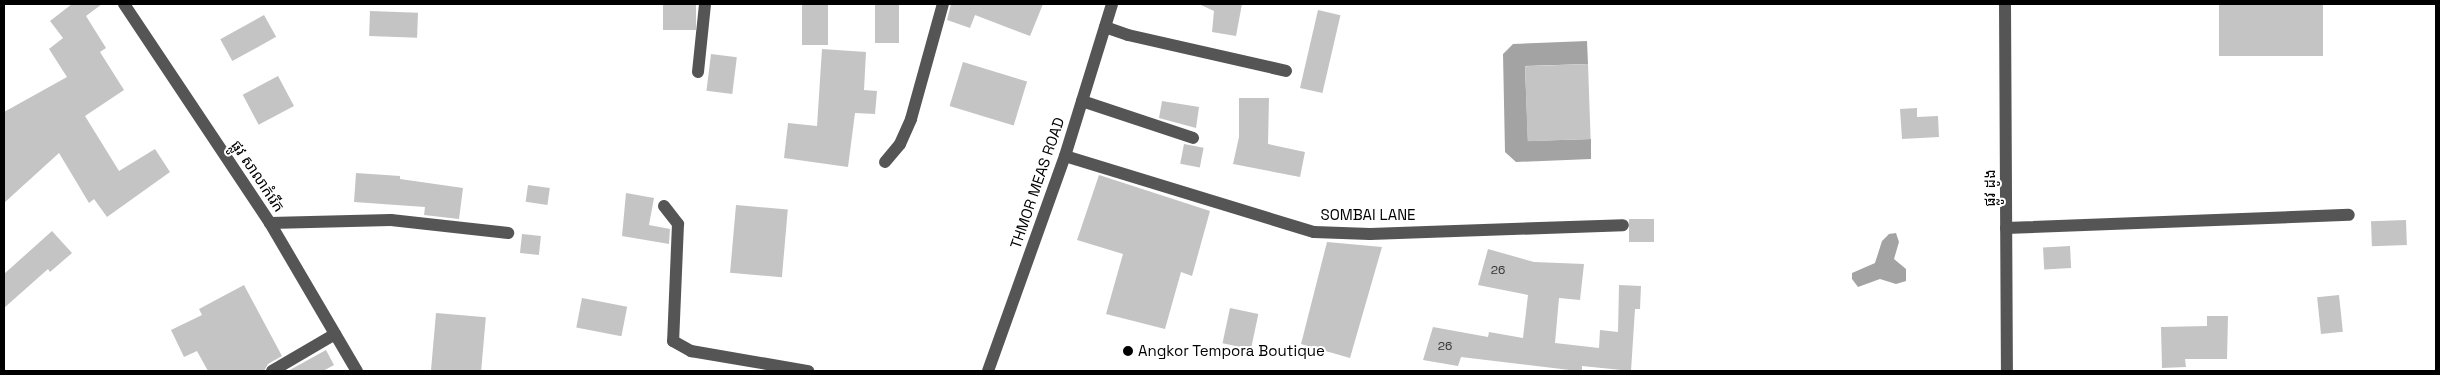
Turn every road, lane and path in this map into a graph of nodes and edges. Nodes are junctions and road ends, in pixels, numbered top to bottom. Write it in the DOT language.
graph roads {
  1 [pos="124,4"];
  2 [pos="705,4"];
  3 [pos="943,4"];
  4 [pos="1112,4"];
  5 [pos="2005,4"];
  6 [pos="1105,27"];
  7 [pos="1286,71"];
  8 [pos="698,72"];
  9 [pos="1082,101"];
  10 [pos="1193,138"];
  11 [pos="1065,156"];
  12 [pos="885,162"];
  13 [pos="664,206"];
  14 [pos="2349,215"];
  15 [pos="270,223"];
  16 [pos="1623,225"];
  17 [pos="2006,228"];
  18 [pos="508,233"];
  19 [pos="335,334"];
  20 [pos="272,371"];
  21 [pos="357,371"];
  22 [pos="808,371"];
  23 [pos="988,371"];
  24 [pos="2007,371"];
  1 -- 15 [label="street, ផ្លូវ សាលាកំរើក"];
  2 -- 8 [label="street"];
  3 -- 12 [label="street"];
  4 -- 6 [label="street, THMOR MEAS ROAD"];
  5 -- 17 [label="street, ផ្លូវ ដូង"];
  6 -- 7 [label="street"];
  6 -- 9 [label="street, THMOR MEAS ROAD"];
  9 -- 10 [label="street"];
  9 -- 11 [label="street, THMOR MEAS ROAD"];
  11 -- 16 [label="street, SOMBAI LANE"];
  11 -- 23 [label="street, THMOR MEAS ROAD"];
  13 -- 22 [label="street"];
  14 -- 17 [label="street"];
  15 -- 18 [label="street"];
  15 -- 19 [label="street, ផ្លូវ សាលាកំរើក"];
  17 -- 24 [label="street, ផ្លូវ ដូង"];
  19 -- 20 [label="street"];
  19 -- 21 [label="street, ផ្លូវ សាលាកំរើក"];
}
